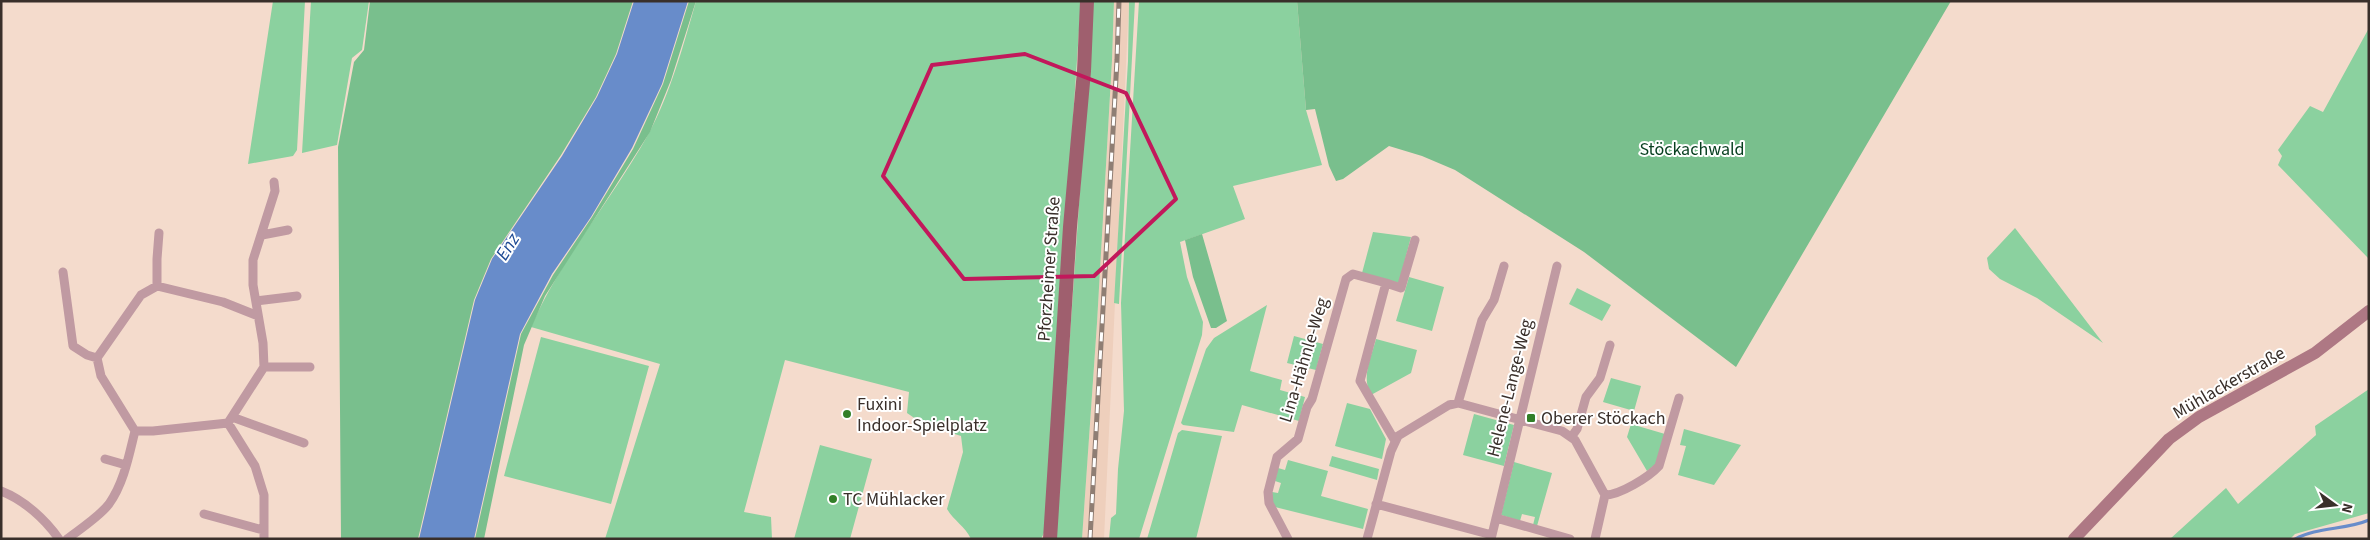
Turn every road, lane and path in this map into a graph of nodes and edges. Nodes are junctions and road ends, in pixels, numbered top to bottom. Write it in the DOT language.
graph roads {
  1 [pos="1087,1"];
  2 [pos="274,182"];
  3 [pos="288,230"];
  4 [pos="160,233"];
  5 [pos="262,235"];
  6 [pos="1415,240"];
  7 [pos="1504,266"];
  8 [pos="1557,266"];
  9 [pos="63,272"];
  10 [pos="1386,284"];
  11 [pos="157,286"];
  12 [pos="298,296"];
  13 [pos="256,301"];
  14 [pos="2369,311"];
  15 [pos="258,316"];
  16 [pos="1610,345"];
  17 [pos="98,358"];
  18 [pos="264,367"];
  19 [pos="310,367"];
  20 [pos="1679,398"];
  21 [pos="1458,403"];
  22 [pos="1520,419"];
  23 [pos="230,420"];
  24 [pos="134,430"];
  25 [pos="1572,436"];
  26 [pos="1395,441"];
  27 [pos="304,443"];
  28 [pos="105,459"];
  29 [pos="126,465"];
  30 [pos="1,491"];
  31 [pos="1605,495"];
  32 [pos="1376,504"];
  33 [pos="204,514"];
  34 [pos="1496,518"];
  35 [pos="264,535"];
  36 [pos="1491,537"];
  37 [pos="59,539"];
  38 [pos="67,539"];
  39 [pos="1050,539"];
  40 [pos="1288,539"];
  41 [pos="1367,539"];
  42 [pos="1570,539"];
  43 [pos="1595,539"];
  44 [pos="2074,539"];
  1 -- 39 [label="main road, Pforzheimer Straße"];
  2 -- 5 [label="street"];
  3 -- 5 [label="street"];
  4 -- 11 [label="street"];
  5 -- 13 [label="street"];
  6 -- 10 [label="street"];
  7 -- 21 [label="street"];
  8 -- 22 [label="street, Helene-Lange-Weg"];
  9 -- 17 [label="street"];
  10 -- 26 [label="street"];
  10 -- 40 [label="street, Lina-Hähnle-Weg"];
  11 -- 15 [label="street"];
  11 -- 17 [label="street"];
  12 -- 13 [label="street"];
  13 -- 15 [label="street"];
  14 -- 44 [label="main road, Mühlackerstraße"];
  15 -- 18 [label="street"];
  16 -- 25 [label="street"];
  17 -- 24 [label="street"];
  18 -- 19 [label="street"];
  18 -- 23 [label="street"];
  20 -- 31 [label="street"];
  21 -- 22 [label="street"];
  21 -- 26 [label="street"];
  22 -- 25 [label="street"];
  22 -- 34 [label="street, Helene-Lange-Weg"];
  23 -- 24 [label="street"];
  23 -- 27 [label="street"];
  23 -- 35 [label="street"];
  24 -- 29 [label="street"];
  25 -- 31 [label="street"];
  26 -- 32 [label="street"];
  28 -- 29 [label="street"];
  29 -- 38 [label="street"];
  30 -- 37 [label="street"];
  31 -- 43 [label="street"];
  32 -- 36 [label="street, Helene-Lange-Weg"];
  32 -- 41 [label="street"];
  33 -- 35 [label="street"];
  34 -- 36 [label="street, Helene-Lange-Weg"];
  34 -- 42 [label="street"];
}
